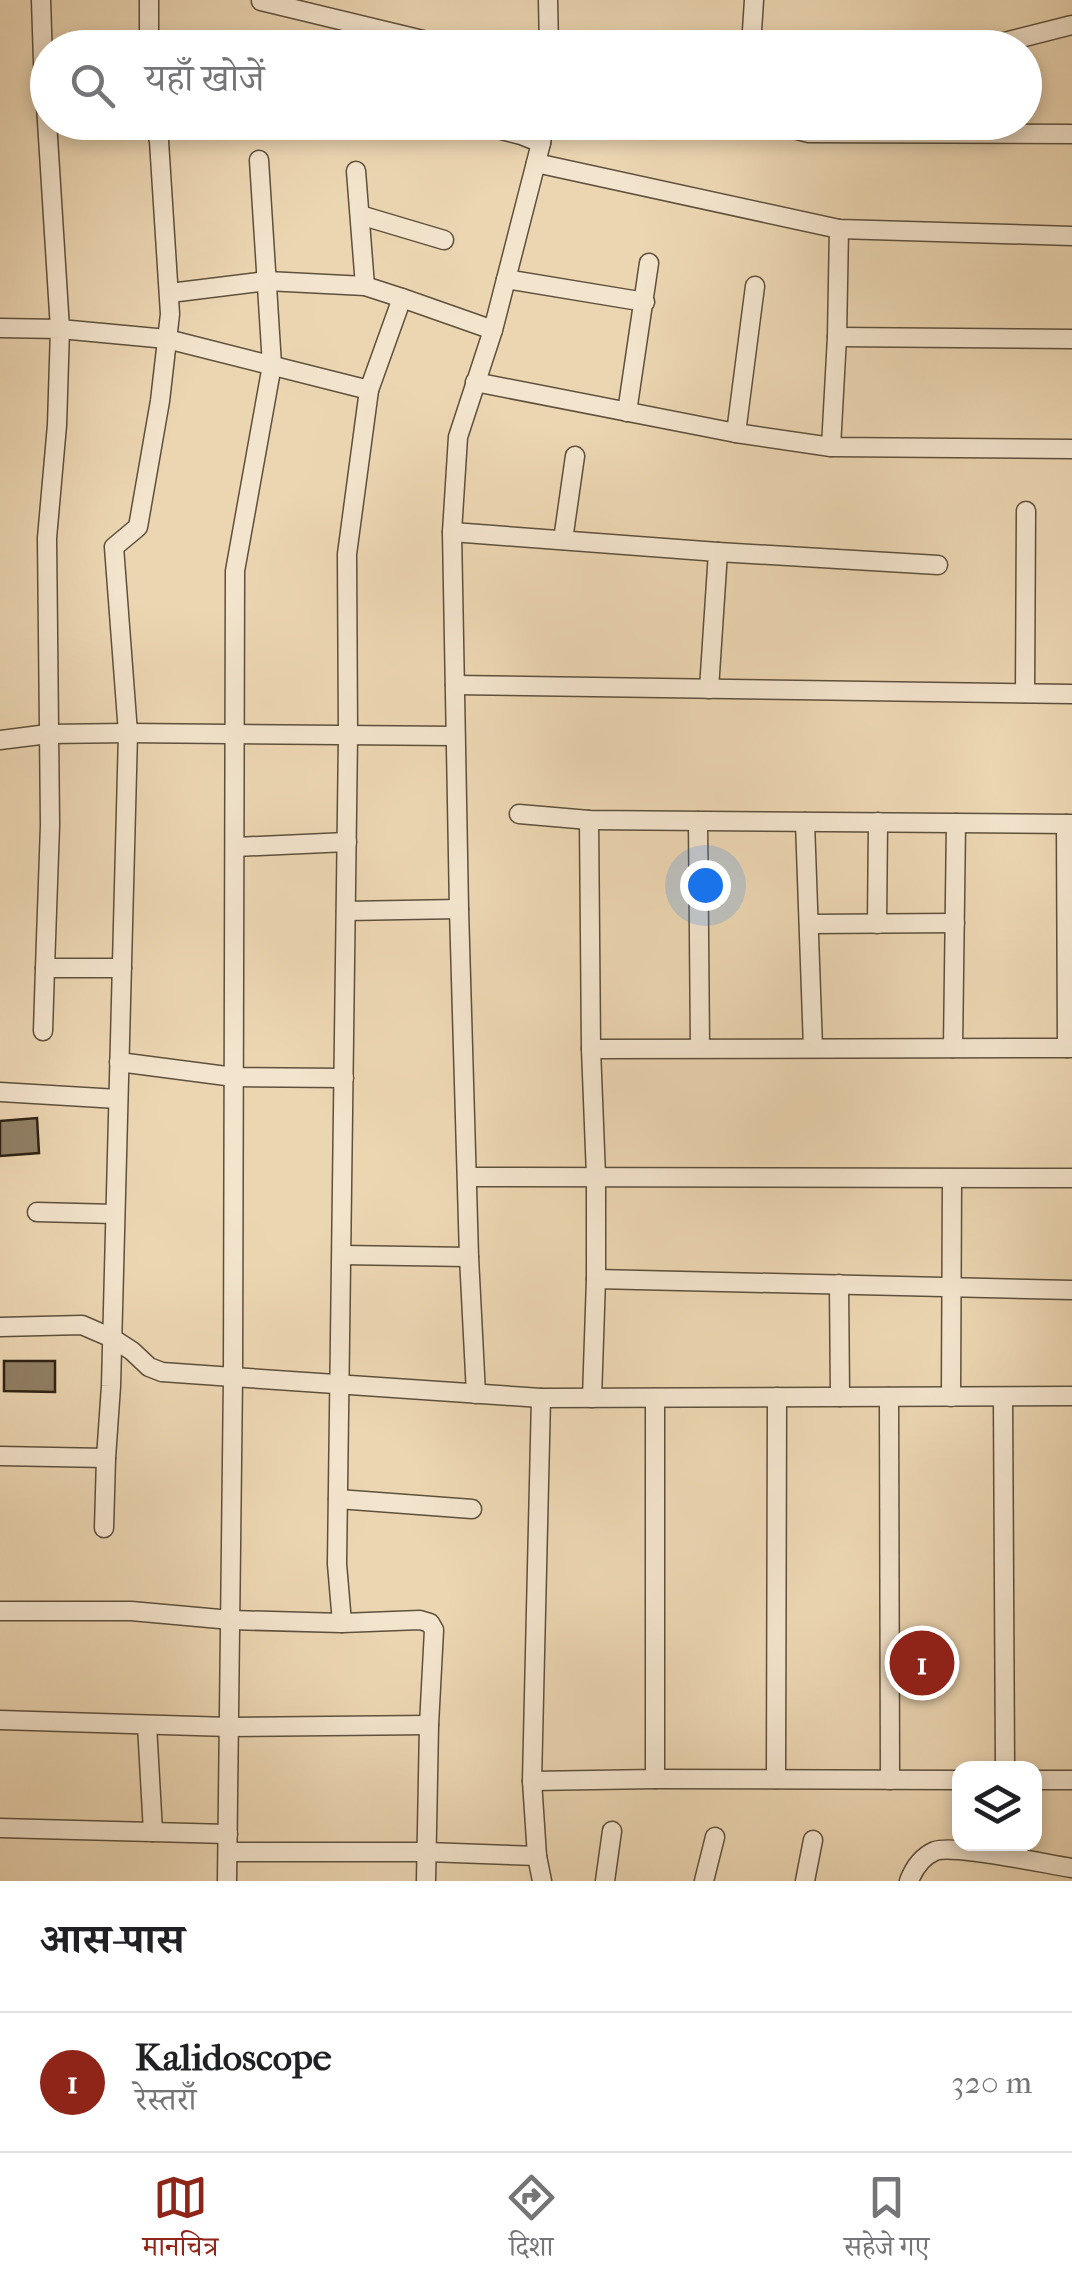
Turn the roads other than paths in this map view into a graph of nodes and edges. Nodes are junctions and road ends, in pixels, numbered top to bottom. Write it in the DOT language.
graph roads {
  1 [pos="41,0"];
  2 [pos="149,0"];
  3 [pos="548,0"];
  4 [pos="754,0"];
  5 [pos="260,1"];
  6 [pos="1072,26"];
  7 [pos="43,30"];
  8 [pos="149,30"];
  9 [pos="381,30"];
  10 [pos="549,30"];
  11 [pos="752,30"];
  12 [pos="1042,33"];
  13 [pos="1042,134"];
  14 [pos="1072,134"];
  15 [pos="49,140"];
  16 [pos="158,140"];
  17 [pos="534,140"];
  18 [pos="542,140"];
  19 [pos="542,143"];
  20 [pos="258,160"];
  21 [pos="536,162"];
  22 [pos="356,172"];
  23 [pos="360,215"];
  24 [pos="839,229"];
  25 [pos="1072,236"];
  26 [pos="444,240"];
  27 [pos="649,264"];
  28 [pos="506,279"];
  29 [pos="268,281"];
  30 [pos="364,286"];
  31 [pos="755,286"];
  32 [pos="170,293"];
  33 [pos="402,298"];
  34 [pos="644,302"];
  35 [pos="0,328"];
  36 [pos="60,329"];
  37 [pos="493,330"];
  38 [pos="837,337"];
  39 [pos="167,338"];
  40 [pos="1072,339"];
  41 [pos="272,365"];
  42 [pos="475,382"];
  43 [pos="368,390"];
  44 [pos="626,412"];
  45 [pos="736,433"];
  46 [pos="831,446"];
  47 [pos="1072,448"];
  48 [pos="576,456"];
  49 [pos="1026,511"];
  50 [pos="452,532"];
  51 [pos="563,540"];
  52 [pos="718,552"];
  53 [pos="938,565"];
  54 [pos="456,685"];
  55 [pos="709,688"];
  56 [pos="1025,693"];
  57 [pos="1072,694"];
  58 [pos="128,733"];
  59 [pos="48,734"];
  60 [pos="235,734"];
  61 [pos="348,736"];
  62 [pos="455,736"];
  63 [pos="0,740"];
  64 [pos="520,814"];
  65 [pos="588,820"];
  66 [pos="698,820"];
  67 [pos="805,822"];
  68 [pos="878,822"];
  69 [pos="956,823"];
  70 [pos="1069,824"];
  71 [pos="347,842"];
  72 [pos="235,847"];
  73 [pos="459,909"];
  74 [pos="346,911"];
  75 [pos="809,924"];
  76 [pos="877,924"];
  77 [pos="955,924"];
  78 [pos="45,968"];
  79 [pos="122,968"];
  80 [pos="42,1031"];
  81 [pos="591,1048"];
  82 [pos="700,1048"];
  83 [pos="813,1048"];
  84 [pos="953,1048"];
  85 [pos="1069,1048"];
  86 [pos="119,1062"];
  87 [pos="234,1077"];
  88 [pos="344,1078"];
  89 [pos="0,1092"];
  90 [pos="118,1098"];
  91 [pos="596,1176"];
  92 [pos="468,1177"];
  93 [pos="1072,1178"];
  94 [pos="952,1179"];
  95 [pos="37,1212"];
  96 [pos="116,1214"];
  97 [pos="342,1255"];
  98 [pos="469,1256"];
  99 [pos="596,1278"];
  100 [pos="839,1284"];
  101 [pos="952,1287"];
  102 [pos="1072,1290"];
  103 [pos="0,1327"];
  104 [pos="112,1338"];
  105 [pos="233,1376"];
  106 [pos="340,1384"];
  107 [pos="476,1394"];
  108 [pos="1003,1396"];
  109 [pos="1072,1396"];
  110 [pos="778,1397"];
  111 [pos="840,1397"];
  112 [pos="889,1397"];
  113 [pos="950,1397"];
  114 [pos="540,1398"];
  115 [pos="592,1398"];
  116 [pos="655,1398"];
  117 [pos="0,1456"];
  118 [pos="106,1458"];
  119 [pos="338,1499"];
  120 [pos="472,1510"];
  121 [pos="104,1528"];
  122 [pos="0,1611"];
  123 [pos="231,1620"];
  124 [pos="342,1624"];
  125 [pos="0,1720"];
  126 [pos="148,1725"];
  127 [pos="429,1726"];
  128 [pos="229,1728"];
  129 [pos="1004,1761"];
  130 [pos="654,1779"];
  131 [pos="776,1779"];
  132 [pos="532,1780"];
  133 [pos="890,1780"];
  134 [pos="952,1780"];
  135 [pos="1042,1780"];
  136 [pos="1072,1780"];
  137 [pos="0,1828"];
  138 [pos="612,1831"];
  139 [pos="153,1832"];
  140 [pos="715,1837"];
  141 [pos="813,1840"];
  142 [pos="228,1843"];
  143 [pos="427,1852"];
  144 [pos="537,1856"];
  145 [pos="1072,1868"];
  146 [pos="228,1881"];
  147 [pos="426,1881"];
  148 [pos="542,1881"];
  149 [pos="605,1881"];
  150 [pos="704,1881"];
  151 [pos="805,1881"];
  152 [pos="909,1881"];
  1 -- 7 [label="street"];
  2 -- 8 [label="street"];
  3 -- 10 [label="street"];
  4 -- 11 [label="street"];
  5 -- 9 [label="street"];
  6 -- 12 [label="street"];
  13 -- 14 [label="street"];
  15 -- 36 [label="street"];
  16 -- 32 [label="street"];
  17 -- 19 [label="street"];
  18 -- 19 [label="street"];
  19 -- 21 [label="street"];
  20 -- 29 [label="street"];
  21 -- 24 [label="street"];
  21 -- 28 [label="street"];
  22 -- 23 [label="street"];
  23 -- 26 [label="street"];
  23 -- 30 [label="street"];
  24 -- 25 [label="street"];
  24 -- 38 [label="street"];
  27 -- 34 [label="street"];
  28 -- 34 [label="street"];
  28 -- 37 [label="street"];
  29 -- 30 [label="street"];
  29 -- 32 [label="street"];
  29 -- 41 [label="street"];
  30 -- 33 [label="street"];
  31 -- 45 [label="street"];
  32 -- 39 [label="street"];
  33 -- 37 [label="street"];
  33 -- 43 [label="street"];
  34 -- 44 [label="street"];
  35 -- 36 [label="street"];
  36 -- 39 [label="street"];
  36 -- 59 [label="street"];
  37 -- 42 [label="street"];
  38 -- 40 [label="street"];
  38 -- 46 [label="street"];
  39 -- 41 [label="street"];
  39 -- 58 [label="street"];
  41 -- 43 [label="street"];
  41 -- 60 [label="street"];
  42 -- 44 [label="street"];
  42 -- 50 [label="street"];
  43 -- 61 [label="street"];
  44 -- 45 [label="street"];
  45 -- 46 [label="street"];
  46 -- 47 [label="street"];
  48 -- 51 [label="street"];
  49 -- 56 [label="street"];
  50 -- 51 [label="street"];
  50 -- 54 [label="street"];
  51 -- 52 [label="street"];
  52 -- 53 [label="street"];
  52 -- 55 [label="street"];
  54 -- 55 [label="street"];
  54 -- 62 [label="street"];
  55 -- 56 [label="street"];
  56 -- 57 [label="street"];
  58 -- 59 [label="street"];
  58 -- 60 [label="street"];
  58 -- 79 [label="street"];
  59 -- 63 [label="street"];
  59 -- 78 [label="street"];
  60 -- 61 [label="street"];
  60 -- 72 [label="street"];
  61 -- 62 [label="street"];
  61 -- 71 [label="street"];
  62 -- 73 [label="street"];
  64 -- 65 [label="street"];
  65 -- 66 [label="street"];
  65 -- 81 [label="street"];
  66 -- 67 [label="street"];
  66 -- 82 [label="street"];
  67 -- 68 [label="street"];
  67 -- 75 [label="street"];
  68 -- 69 [label="street"];
  68 -- 76 [label="street"];
  69 -- 70 [label="street"];
  69 -- 77 [label="street"];
  70 -- 85 [label="street"];
  71 -- 72 [label="street"];
  71 -- 74 [label="street"];
  72 -- 87 [label="street"];
  73 -- 74 [label="street"];
  73 -- 92 [label="street"];
  74 -- 88 [label="street"];
  75 -- 76 [label="street"];
  75 -- 83 [label="street"];
  76 -- 77 [label="street"];
  77 -- 84 [label="street"];
  78 -- 79 [label="street"];
  78 -- 80 [label="street"];
  79 -- 86 [label="street"];
  81 -- 82 [label="street"];
  81 -- 91 [label="street"];
  82 -- 83 [label="street"];
  83 -- 84 [label="street"];
  84 -- 85 [label="street"];
  86 -- 87 [label="street"];
  86 -- 90 [label="street"];
  87 -- 88 [label="street"];
  87 -- 105 [label="street"];
  88 -- 97 [label="street"];
  89 -- 90 [label="street"];
  90 -- 96 [label="street"];
  91 -- 92 [label="street"];
  91 -- 94 [label="street"];
  91 -- 99 [label="street"];
  92 -- 98 [label="street"];
  93 -- 94 [label="street"];
  94 -- 101 [label="street"];
  95 -- 96 [label="street"];
  96 -- 104 [label="street"];
  97 -- 98 [label="street"];
  97 -- 106 [label="street"];
  98 -- 107 [label="street"];
  99 -- 100 [label="street"];
  99 -- 115 [label="street"];
  100 -- 101 [label="street"];
  100 -- 111 [label="street"];
  101 -- 102 [label="street"];
  101 -- 113 [label="street"];
  103 -- 104 [label="street"];
  104 -- 105 [label="street"];
  104 -- 118 [label="street"];
  105 -- 106 [label="street"];
  105 -- 123 [label="street"];
  106 -- 107 [label="street"];
  106 -- 119 [label="street"];
  107 -- 114 [label="street"];
  108 -- 109 [label="street"];
  108 -- 113 [label="street"];
  108 -- 129 [label="street"];
  110 -- 111 [label="street"];
  110 -- 116 [label="street"];
  110 -- 131 [label="street"];
  111 -- 112 [label="street"];
  112 -- 113 [label="street"];
  112 -- 133 [label="street"];
  114 -- 115 [label="street"];
  114 -- 132 [label="street"];
  115 -- 116 [label="street"];
  116 -- 130 [label="street"];
  117 -- 118 [label="street"];
  118 -- 121 [label="street"];
  119 -- 120 [label="street"];
  119 -- 124 [label="street"];
  122 -- 123 [label="street"];
  123 -- 124 [label="street"];
  123 -- 128 [label="street"];
  124 -- 127 [label="street"];
  125 -- 126 [label="street"];
  126 -- 128 [label="street"];
  126 -- 139 [label="street"];
  127 -- 128 [label="street"];
  127 -- 143 [label="street"];
  128 -- 142 [label="street"];
  130 -- 131 [label="street"];
  130 -- 132 [label="street"];
  131 -- 133 [label="street"];
  132 -- 144 [label="street"];
  133 -- 134 [label="street"];
  135 -- 136 [label="street"];
  137 -- 139 [label="street"];
  138 -- 149 [label="street"];
  139 -- 142 [label="street"];
  140 -- 150 [label="street"];
  141 -- 151 [label="street"];
  142 -- 143 [label="street"];
  142 -- 146 [label="street"];
  143 -- 144 [label="street"];
  143 -- 147 [label="street"];
  144 -- 148 [label="street"];
  145 -- 152 [label="street"];
}
